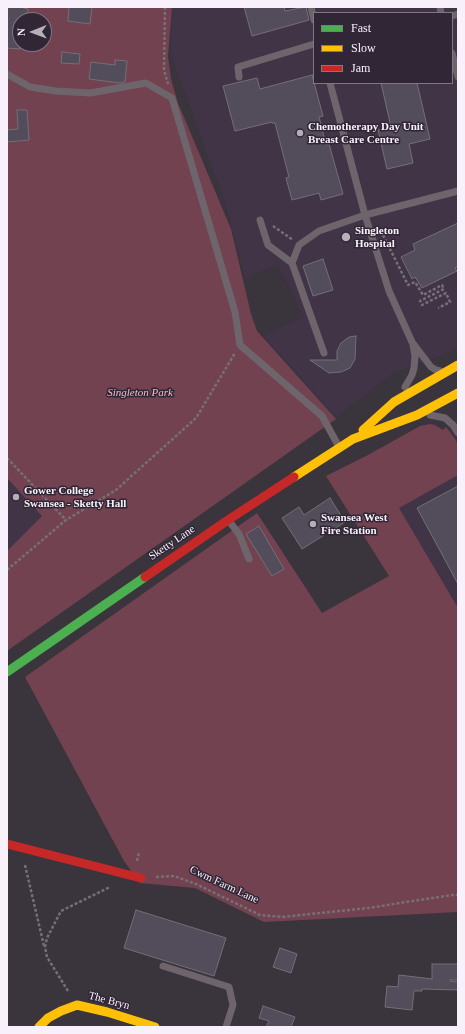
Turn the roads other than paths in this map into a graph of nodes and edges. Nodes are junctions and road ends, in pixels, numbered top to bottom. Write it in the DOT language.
graph roads {
  1 [pos="313,44"];
  2 [pos="453,57"];
  3 [pos="7,74"];
  4 [pos="239,77"];
  5 [pos="458,77"];
  6 [pos="330,84"];
  7 [pos="458,191"];
  8 [pos="365,215"];
  9 [pos="260,220"];
  10 [pos="292,263"];
  11 [pos="412,342"];
  12 [pos="324,353"];
  13 [pos="458,365"];
  14 [pos="448,370"];
  15 [pos="458,393"];
  16 [pos="394,402"];
  17 [pos="417,415"];
  18 [pos="458,433"];
  19 [pos="353,439"];
  20 [pos="340,447"];
  21 [pos="228,520"];
  22 [pos="249,559"];
  23 [pos="7,672"];
  24 [pos="7,844"];
  25 [pos="141,878"];
  26 [pos="163,966"];
  27 [pos="39,1027"];
  28 [pos="155,1027"];
  29 [pos="226,1027"];
  1 -- 4 [label="lane"];
  2 -- 5 [label="lane"];
  3 -- 20 [label="lane"];
  6 -- 8 [label="lane"];
  7 -- 8 [label="lane"];
  8 -- 10 [label="lane"];
  8 -- 11 [label="lane"];
  9 -- 10 [label="lane"];
  10 -- 12 [label="lane"];
  11 -- 14 [label="lane"];
  11 -- 16 [label="lane"];
  13 -- 14 [label="main road, Sketty Lane"];
  14 -- 16 [label="main road, Sketty Lane"];
  15 -- 17 [label="main road, Sketty Lane"];
  16 -- 19 [label="main road, Sketty Lane"];
  17 -- 18 [label="lane"];
  17 -- 19 [label="main road, Sketty Lane"];
  19 -- 20 [label="main road, Sketty Lane"];
  20 -- 21 [label="main road, Sketty Lane"];
  21 -- 22 [label="lane"];
  21 -- 23 [label="main road, Sketty Lane"];
  24 -- 25 [label="main road"];
  26 -- 29 [label="lane"];
  27 -- 28 [label="main road, The Bryn"];
}
